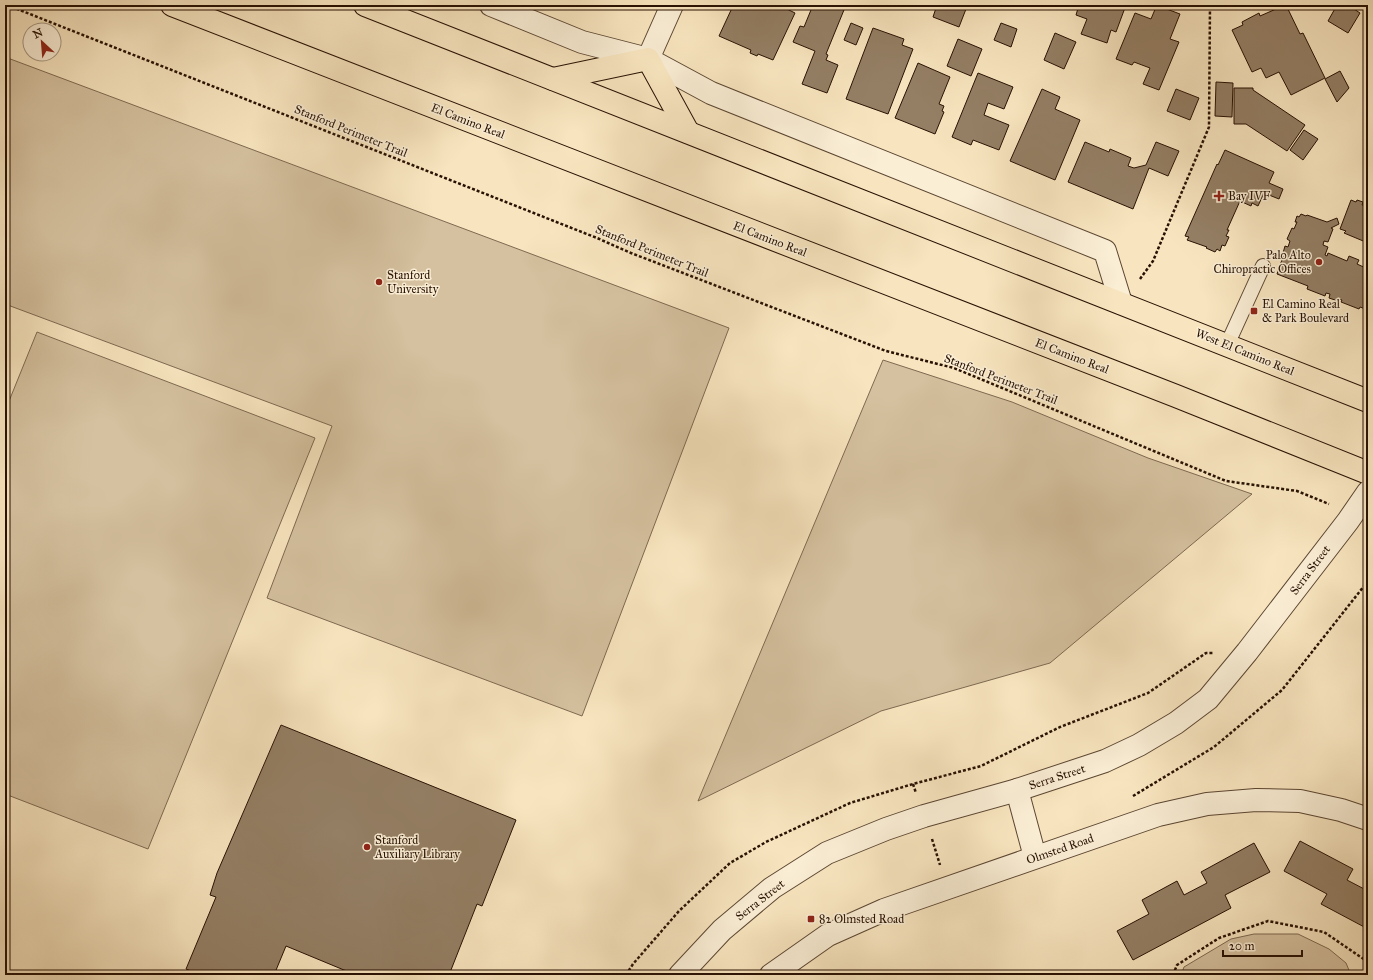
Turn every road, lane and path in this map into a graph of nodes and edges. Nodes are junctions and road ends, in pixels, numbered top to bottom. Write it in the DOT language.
graph roads {
  1 [pos="7,5"];
  2 [pos="172,5"];
  3 [pos="365,5"];
  4 [pos="491,5"];
  5 [pos="672,5"];
  6 [pos="1210,5"];
  7 [pos="648,59"];
  8 [pos="553,79"];
  9 [pos="688,132"];
  10 [pos="1263,266"];
  11 [pos="1121,303"];
  12 [pos="1227,345"];
  13 [pos="1368,401"];
  14 [pos="1368,472"];
  15 [pos="1297,491"];
  16 [pos="1368,492"];
  17 [pos="1368,581"];
  18 [pos="1017,790"];
  19 [pos="1127,799"];
  20 [pos="1368,819"];
  21 [pos="931,835"];
  22 [pos="1034,857"];
  23 [pos="942,872"];
  24 [pos="1368,962"];
  25 [pos="680,975"];
  26 [pos="772,975"];
  27 [pos="1173,975"];
  1 -- 15 [label="path, Stanford Perimeter Trail"];
  2 -- 14 [label="main road, El Camino Real"];
  3 -- 8 [label="main road"];
  4 -- 7 [label="street"];
  5 -- 7 [label="street"];
  6 -- 11 [label="path"];
  7 -- 8 [label="main road"];
  7 -- 9 [label="main road"];
  7 -- 11 [label="street"];
  8 -- 9 [label="main road"];
  9 -- 11 [label="main road"];
  10 -- 12 [label="lane"];
  11 -- 12 [label="main road, West El Camino Real"];
  12 -- 13 [label="main road, West El Camino Real"];
  16 -- 18 [label="street, Serra Street"];
  17 -- 19 [label="path"];
  18 -- 22 [label="street"];
  18 -- 25 [label="street, Serra Street"];
  20 -- 22 [label="street, Olmsted Road"];
  21 -- 23 [label="path"];
  22 -- 26 [label="street, Olmsted Road"];
  24 -- 27 [label="path"];
}
